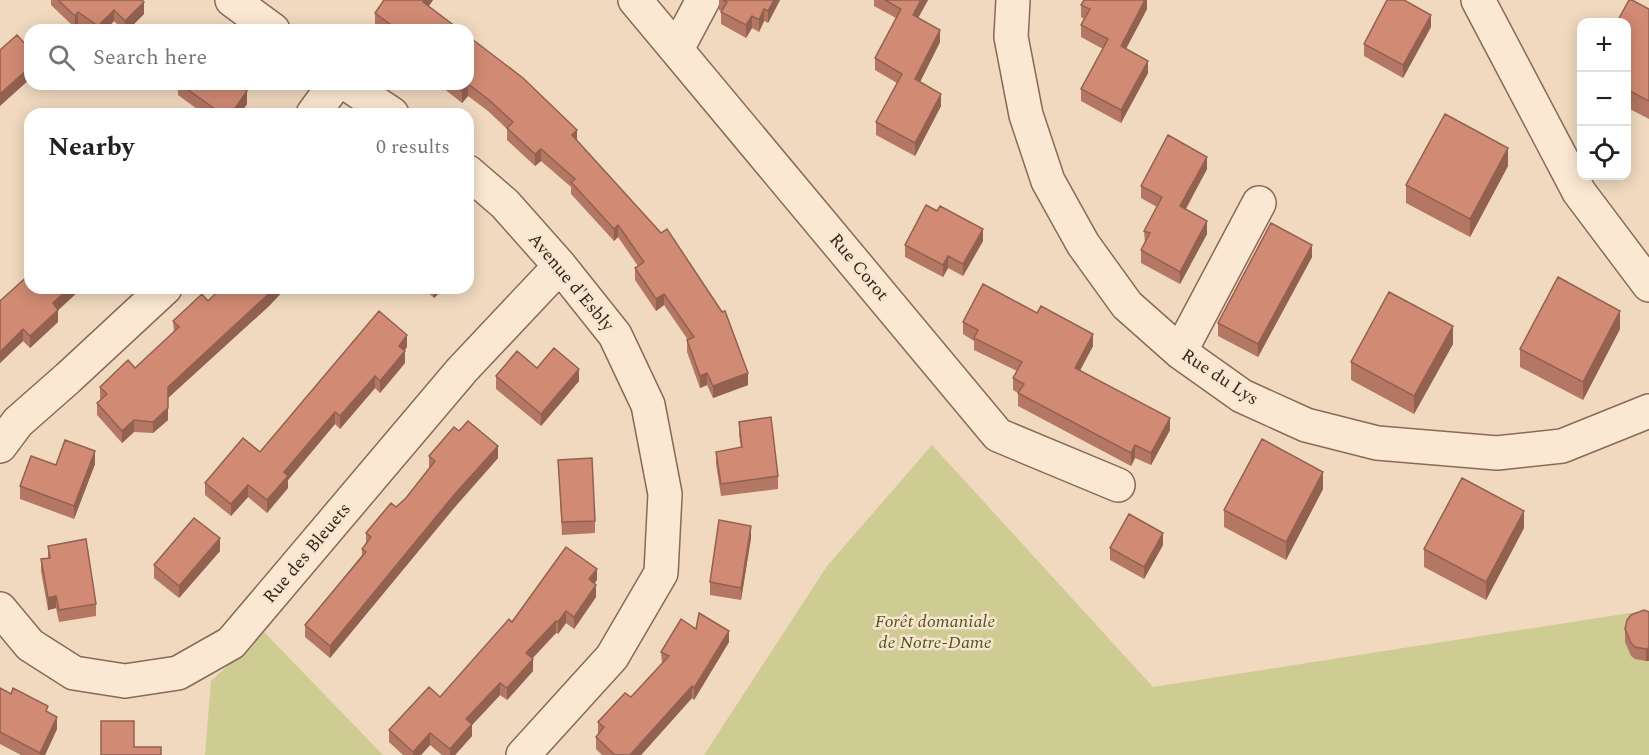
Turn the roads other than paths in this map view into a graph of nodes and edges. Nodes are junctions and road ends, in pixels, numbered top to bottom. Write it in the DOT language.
graph roads {
  1 [pos="232,0"];
  2 [pos="635,0"];
  3 [pos="703,0"];
  4 [pos="1013,0"];
  5 [pos="1478,0"];
  6 [pos="265,24"];
  7 [pos="677,49"];
  8 [pos="331,90"];
  9 [pos="356,90"];
  10 [pos="318,108"];
  11 [pos="383,108"];
  12 [pos="474,177"];
  13 [pos="1259,203"];
  14 [pos="560,266"];
  15 [pos="1649,285"];
  16 [pos="159,294"];
  17 [pos="1180,352"];
  18 [pos="1649,411"];
  19 [pos="0,446"];
  20 [pos="1118,485"];
  21 [pos="0,609"];
  22 [pos="523,755"];
  1 -- 6 [label="street"];
  2 -- 7 [label="street, Rue Corot"];
  3 -- 7 [label="street"];
  4 -- 17 [label="street, Rue du Lys"];
  5 -- 15 [label="street"];
  7 -- 20 [label="street, Rue Corot"];
  8 -- 10 [label="street"];
  9 -- 11 [label="street"];
  12 -- 14 [label="street, Avenue d'Esbly"];
  13 -- 17 [label="street"];
  14 -- 21 [label="street, Rue des Bleuets"];
  14 -- 22 [label="street, Avenue d'Esbly"];
  16 -- 19 [label="street"];
  17 -- 18 [label="street, Rue du Lys"];
}
